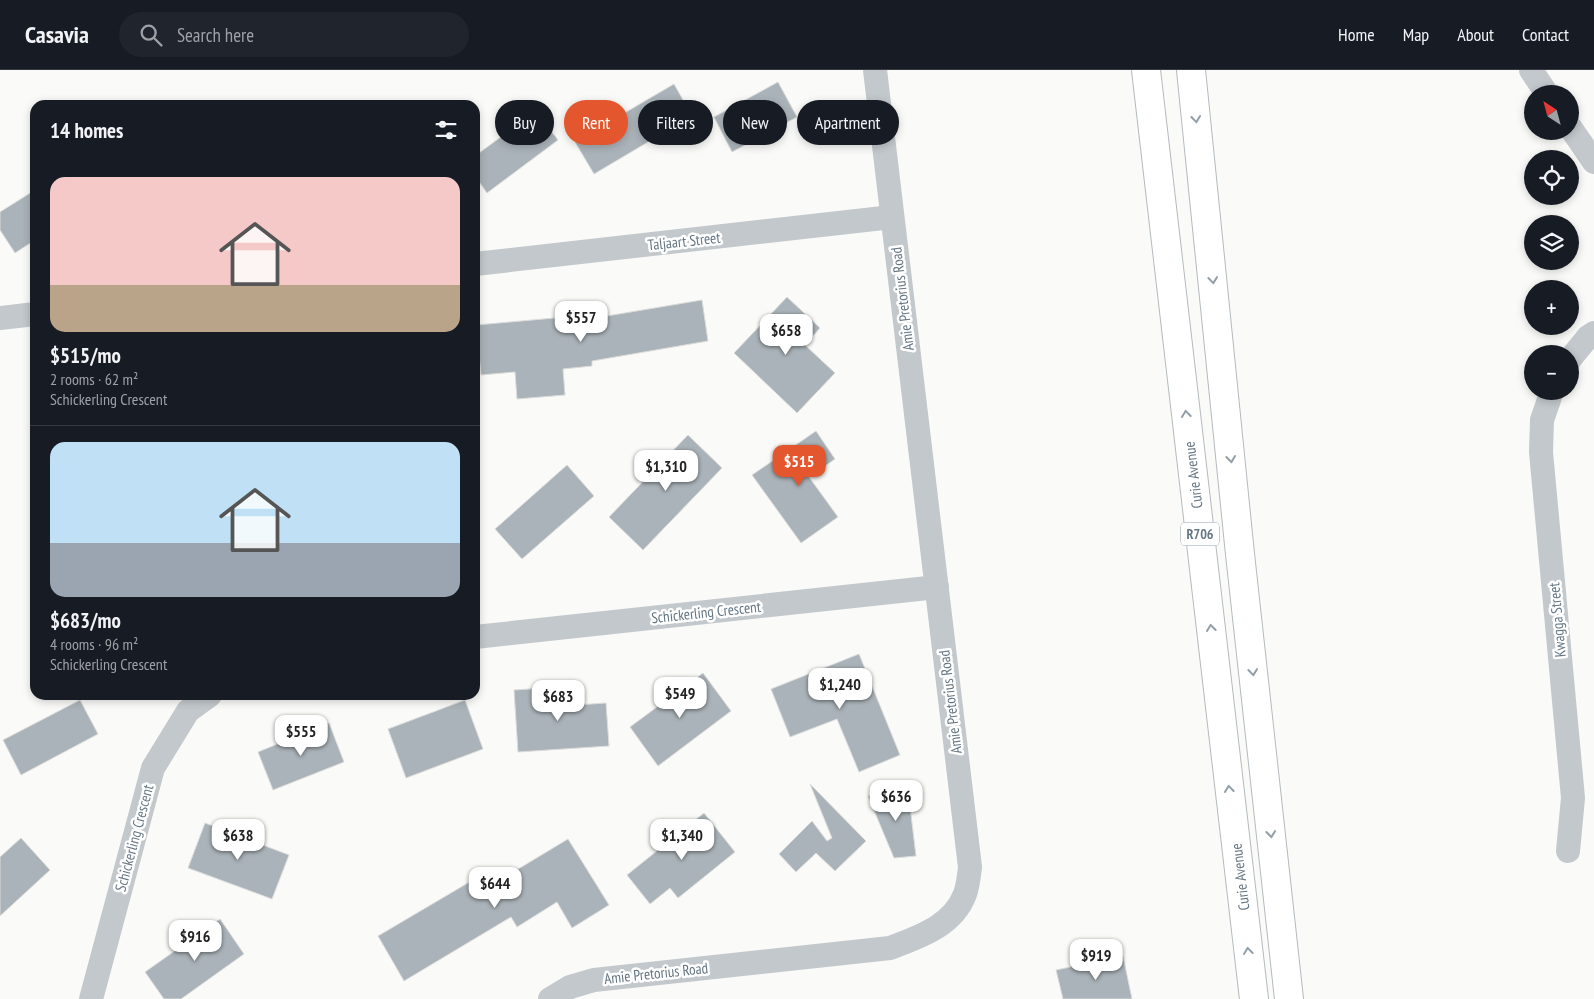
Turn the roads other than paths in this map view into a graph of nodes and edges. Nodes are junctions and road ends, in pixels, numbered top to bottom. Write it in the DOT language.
graph roads {
  1 [pos="875,70"];
  2 [pos="1136,70"];
  3 [pos="1146,70"];
  4 [pos="1192,70"];
  5 [pos="1531,70"];
  6 [pos="1541,85"];
  7 [pos="1579,140"];
  8 [pos="1157,160"];
  9 [pos="1594,162"];
  10 [pos="892,217"];
  11 [pos="480,263"];
  12 [pos="30,315"];
  13 [pos="0,318"];
  14 [pos="1594,333"];
  15 [pos="1579,348"];
  16 [pos="1549,400"];
  17 [pos="937,587"];
  18 [pos="480,636"];
  19 [pos="203,700"];
  20 [pos="1568,851"];
  21 [pos="91,999"];
  22 [pos="550,999"];
  23 [pos="1254,999"];
  24 [pos="1289,999"];
  1 -- 10 [label="street, Amie Pretorius Road"];
  2 -- 8 [label="main road"];
  3 -- 8 [label="main road, Curie Avenue / R706"];
  4 -- 24 [label="main road, R706, one-way"];
  5 -- 6 [label="street"];
  7 -- 9 [label="street"];
  23 -- 8 [label="main road, Curie Avenue / R706, one-way"];
  10 -- 11 [label="street, Taljaart Street"];
  10 -- 17 [label="street, Amie Pretorius Road"];
  12 -- 13 [label="street"];
  14 -- 15 [label="street"];
  16 -- 20 [label="street, Kwagga Street"];
  17 -- 18 [label="street, Schickerling Crescent"];
  17 -- 22 [label="street, Amie Pretorius Road"];
  19 -- 21 [label="street, Schickerling Crescent"];
}
